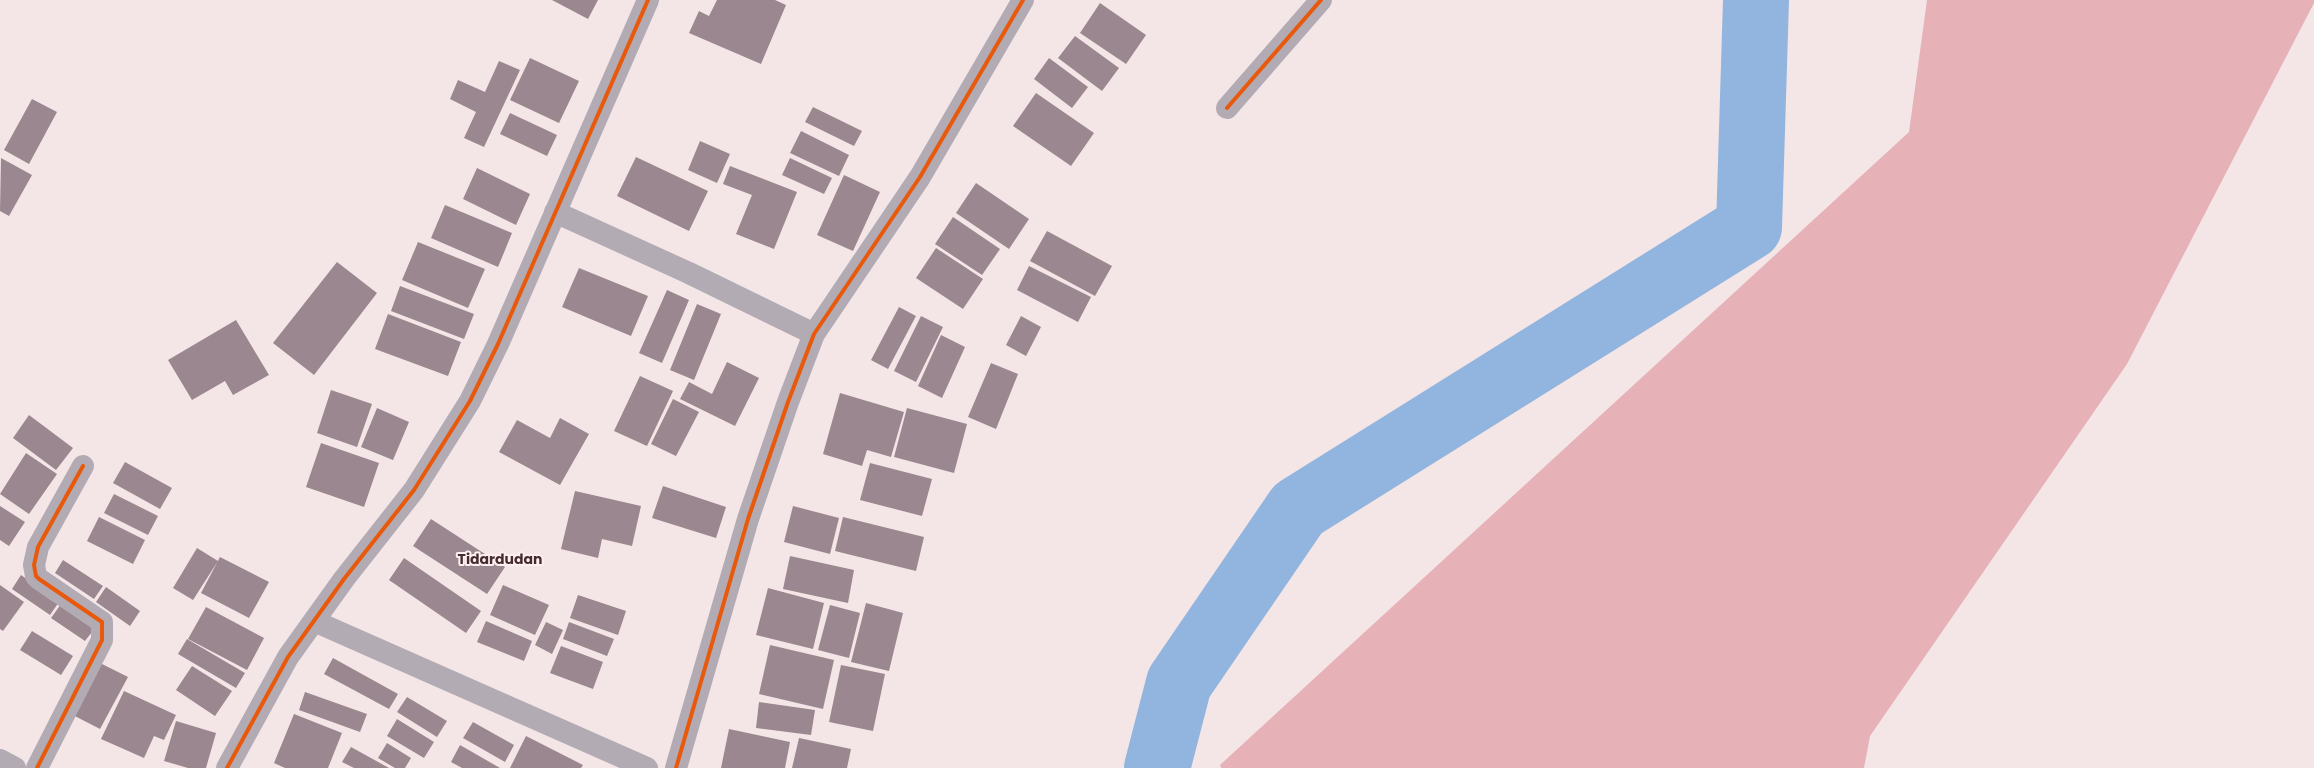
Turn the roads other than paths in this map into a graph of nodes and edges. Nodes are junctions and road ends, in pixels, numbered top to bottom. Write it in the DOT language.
graph roads {
  1 [pos="648,0"];
  2 [pos="1023,0"];
  3 [pos="1321,0"];
  4 [pos="1227,108"];
  5 [pos="555,212"];
  6 [pos="814,334"];
  7 [pos="83,466"];
  8 [pos="314,621"];
  9 [pos="0,760"];
  10 [pos="15,768"];
  11 [pos="37,768"];
  12 [pos="227,768"];
  13 [pos="647,768"];
  14 [pos="676,768"];
  1 -- 5 [label="street"];
  2 -- 6 [label="street"];
  3 -- 4 [label="street"];
  5 -- 6 [label="street"];
  5 -- 8 [label="street"];
  6 -- 14 [label="street"];
  7 -- 11 [label="street"];
  8 -- 12 [label="street"];
  8 -- 13 [label="street"];
  9 -- 10 [label="street"];
}
